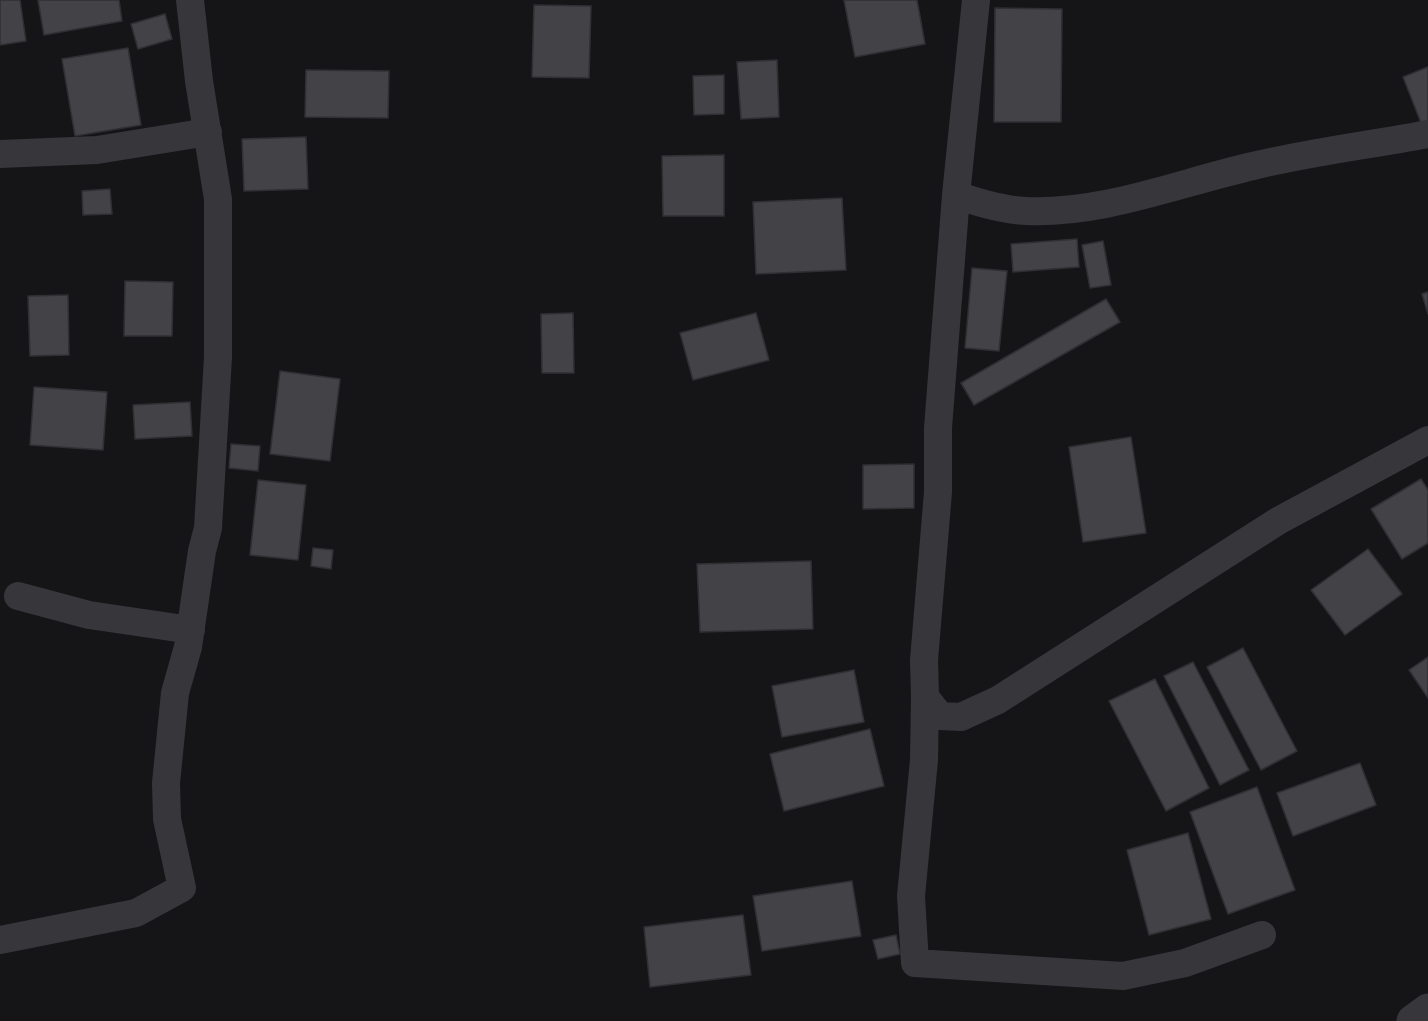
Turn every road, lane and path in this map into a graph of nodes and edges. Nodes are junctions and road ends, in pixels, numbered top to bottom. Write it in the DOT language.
graph roads {
  1 [pos="189,0"];
  2 [pos="976,0"];
  3 [pos="208,132"];
  4 [pos="1428,134"];
  5 [pos="0,154"];
  6 [pos="956,195"];
  7 [pos="1428,440"];
  8 [pos="18,596"];
  9 [pos="191,630"];
  10 [pos="925,697"];
  11 [pos="1262,935"];
  12 [pos="0,940"];
  13 [pos="1428,1010"];
  14 [pos="1413,1021"];
  1 -- 3 [label="street"];
  2 -- 6 [label="street"];
  3 -- 5 [label="street"];
  3 -- 9 [label="street"];
  4 -- 6 [label="street"];
  6 -- 10 [label="street"];
  7 -- 10 [label="street"];
  8 -- 9 [label="street"];
  9 -- 12 [label="street"];
  10 -- 11 [label="street"];
  13 -- 14 [label="street"];
}
